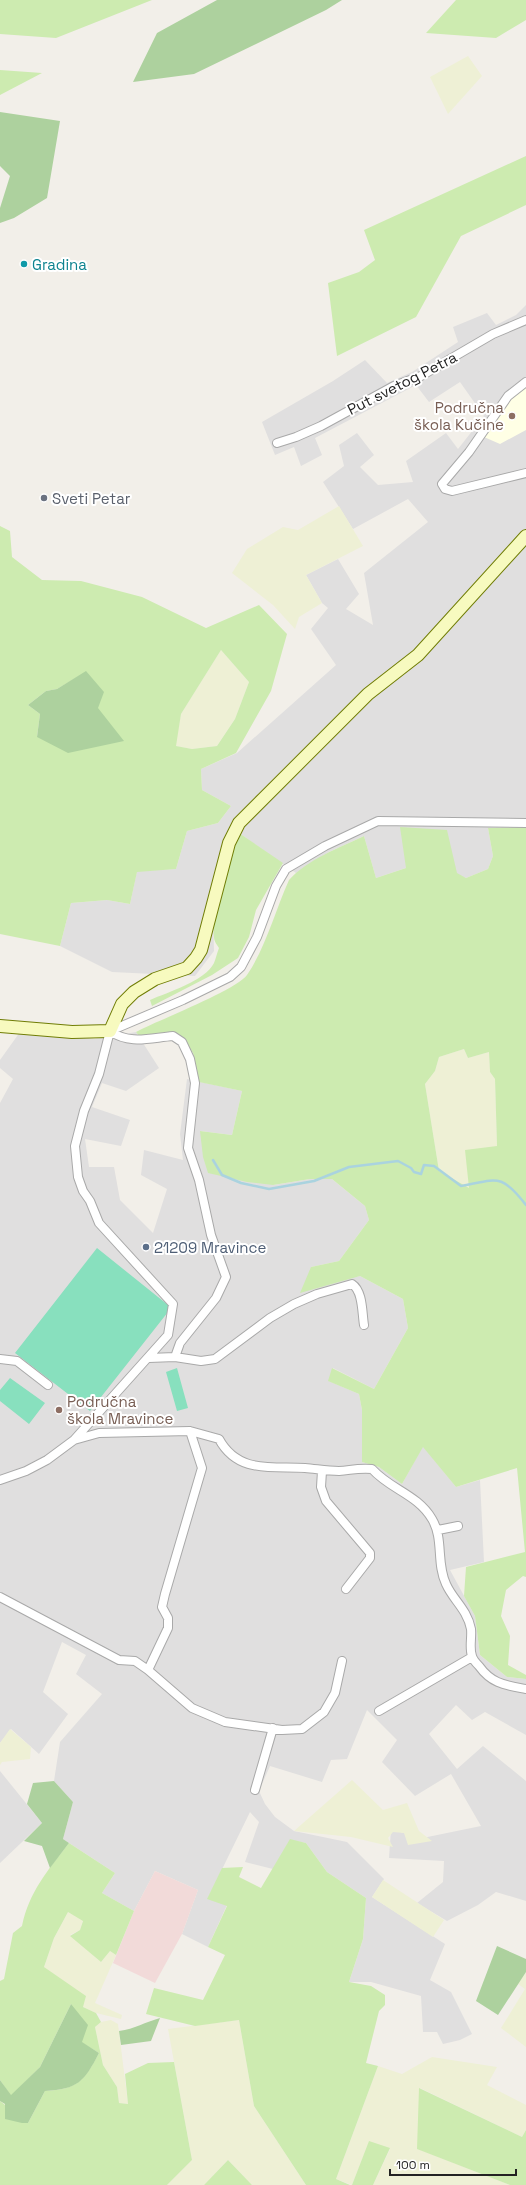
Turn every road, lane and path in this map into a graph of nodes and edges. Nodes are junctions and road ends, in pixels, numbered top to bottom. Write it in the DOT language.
graph roads {
  1 [pos="526,320"];
  2 [pos="526,382"];
  3 [pos="277,443"];
  4 [pos="526,473"];
  5 [pos="526,536"];
  6 [pos="526,823"];
  7 [pos="0,1026"];
  8 [pos="110,1031"];
  9 [pos="364,1325"];
  10 [pos="175,1357"];
  11 [pos="149,1358"];
  12 [pos="0,1359"];
  13 [pos="48,1385"];
  14 [pos="190,1431"];
  15 [pos="74,1440"];
  16 [pos="322,1471"];
  17 [pos="0,1480"];
  18 [pos="458,1526"];
  19 [pos="438,1530"];
  20 [pos="346,1588"];
  21 [pos="0,1597"];
  22 [pos="472,1657"];
  23 [pos="342,1661"];
  24 [pos="148,1670"];
  25 [pos="526,1689"];
  26 [pos="379,1711"];
  27 [pos="273,1728"];
  28 [pos="255,1790"];
  1 -- 3 [label="street, Put svetog Petra"];
  2 -- 4 [label="street"];
  5 -- 8 [label="main road"];
  6 -- 8 [label="street"];
  7 -- 8 [label="main road"];
  8 -- 10 [label="street"];
  8 -- 11 [label="street"];
  9 -- 10 [label="street"];
  10 -- 11 [label="street"];
  11 -- 15 [label="street"];
  12 -- 13 [label="street"];
  14 -- 15 [label="street"];
  14 -- 16 [label="street"];
  14 -- 24 [label="street"];
  15 -- 17 [label="street"];
  16 -- 19 [label="street"];
  16 -- 20 [label="street"];
  18 -- 19 [label="street"];
  19 -- 22 [label="street"];
  21 -- 24 [label="street"];
  22 -- 25 [label="street"];
  22 -- 26 [label="street"];
  23 -- 27 [label="street"];
  24 -- 27 [label="street"];
  27 -- 28 [label="street"];
}
